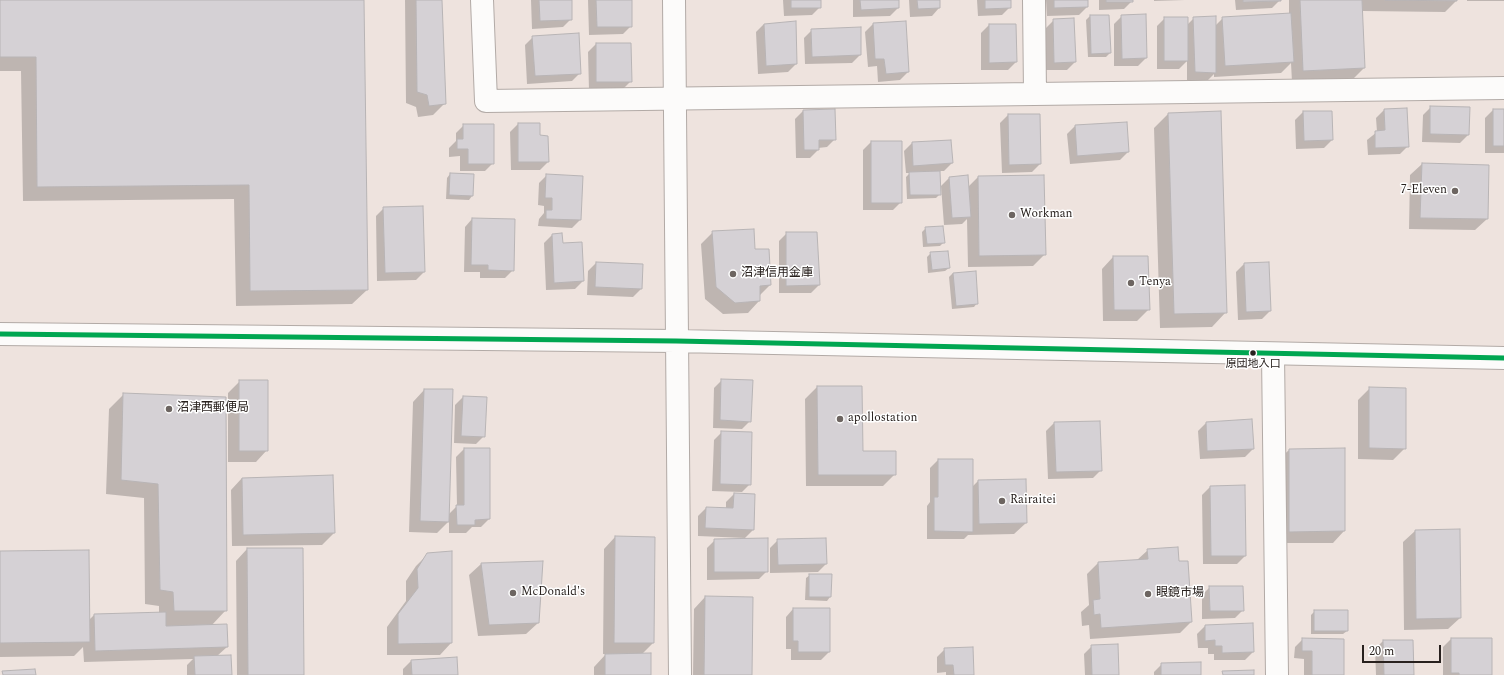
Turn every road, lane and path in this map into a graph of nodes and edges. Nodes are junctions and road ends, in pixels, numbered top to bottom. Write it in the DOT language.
graph roads {
  1 [pos="482,0"];
  2 [pos="674,0"];
  3 [pos="1034,0"];
  4 [pos="1504,88"];
  5 [pos="1035,93"];
  6 [pos="676,100"];
  7 [pos="0,334"];
  8 [pos="676,341"];
  9 [pos="1272,354"];
  10 [pos="1504,358"];
  11 [pos="680,675"];
  12 [pos="1277,675"];
  1 -- 6 [label="street"];
  2 -- 6 [label="street"];
  3 -- 5 [label="street"];
  4 -- 5 [label="street"];
  5 -- 6 [label="street"];
  6 -- 8 [label="street"];
  7 -- 8 [label="street"];
  8 -- 9 [label="street"];
  8 -- 11 [label="street"];
  9 -- 10 [label="street"];
  9 -- 12 [label="street"];
}
